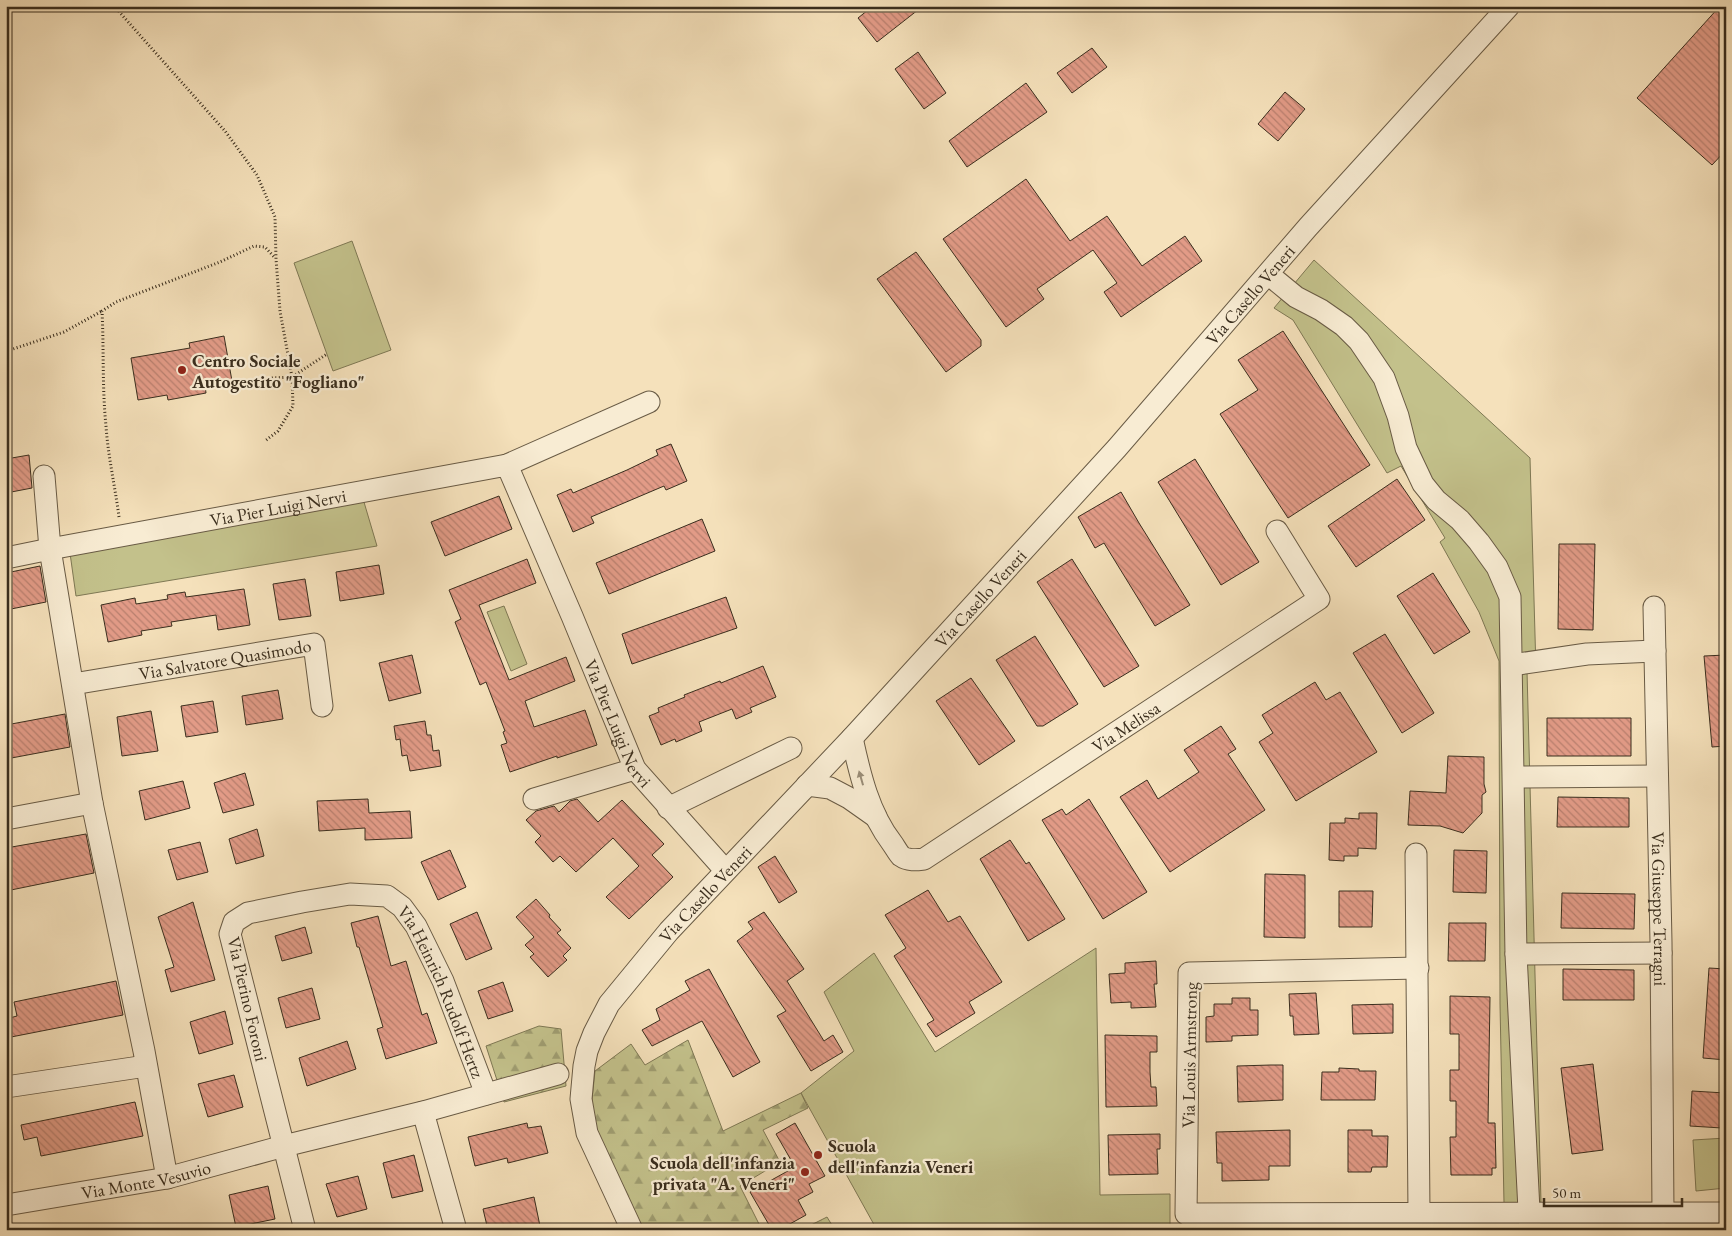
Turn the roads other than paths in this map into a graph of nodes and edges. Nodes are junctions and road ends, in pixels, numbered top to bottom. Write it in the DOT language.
graph roads {
  1 [pos="1508,6"];
  2 [pos="1268,274"];
  3 [pos="649,402"];
  4 [pos="507,465"];
  5 [pos="44,476"];
  6 [pos="1277,531"];
  7 [pos="50,550"];
  8 [pos="6,558"];
  9 [pos="1654,607"];
  10 [pos="1655,651"];
  11 [pos="1512,665"];
  12 [pos="73,684"];
  13 [pos="322,706"];
  14 [pos="852,738"];
  15 [pos="791,748"];
  16 [pos="634,769"];
  17 [pos="1657,776"];
  18 [pos="1514,777"];
  19 [pos="807,785"];
  20 [pos="534,799"];
  21 [pos="92,803"];
  22 [pos="668,808"];
  23 [pos="6,818"];
  24 [pos="876,818"];
  25 [pos="1416,854"];
  26 [pos="725,870"];
  27 [pos="387,896"];
  28 [pos="1661,953"];
  29 [pos="1516,954"];
  30 [pos="1418,968"];
  31 [pos="146,1066"];
  32 [pos="558,1074"];
  33 [pos="6,1087"];
  34 [pos="486,1094"];
  35 [pos="423,1112"];
  36 [pos="284,1146"];
  37 [pos="168,1178"];
  38 [pos="6,1205"];
  39 [pos="1419,1213"];
  40 [pos="1663,1213"];
  41 [pos="1726,1213"];
  42 [pos="1186,1222"];
  43 [pos="1530,1222"];
  44 [pos="305,1230"];
  45 [pos="456,1230"];
  46 [pos="632,1230"];
  1 -- 2 [label="street, Via Casello Veneri"];
  2 -- 11 [label="street"];
  2 -- 14 [label="street, Via Casello Veneri"];
  3 -- 4 [label="street, Via Pier Luigi Nervi"];
  4 -- 7 [label="street, Via Pier Luigi Nervi"];
  4 -- 16 [label="street, Via Pier Luigi Nervi"];
  5 -- 7 [label="street"];
  6 -- 24 [label="street, Via Melissa"];
  7 -- 8 [label="street"];
  7 -- 12 [label="street"];
  9 -- 10 [label="street, Via Giuseppe Terragni"];
  10 -- 11 [label="street"];
  10 -- 17 [label="street, Via Giuseppe Terragni"];
  11 -- 18 [label="street"];
  12 -- 13 [label="street, Via Salvatore Quasimodo"];
  12 -- 21 [label="street"];
  14 -- 19 [label="street, Via Casello Veneri"];
  24 -- 14 [label="street, Via Melissa, one-way"];
  15 -- 22 [label="street"];
  16 -- 20 [label="street"];
  16 -- 22 [label="street, Via Pier Luigi Nervi"];
  17 -- 18 [label="street"];
  17 -- 28 [label="street, Via Giuseppe Terragni"];
  18 -- 29 [label="street"];
  19 -- 24 [label="street, Via Melissa"];
  19 -- 26 [label="street, Via Casello Veneri"];
  21 -- 23 [label="street"];
  21 -- 31 [label="street"];
  22 -- 26 [label="street, Via Pier Luigi Nervi"];
  25 -- 30 [label="street"];
  26 -- 46 [label="street, Via Casello Veneri"];
  27 -- 34 [label="street, Via Heinrich Rudolf Hertz"];
  27 -- 36 [label="street, Via Pierino Foroni"];
  28 -- 29 [label="street"];
  28 -- 40 [label="street, Via Giuseppe Terragni"];
  29 -- 43 [label="street"];
  30 -- 39 [label="street"];
  30 -- 42 [label="street, Via Louis Armstrong"];
  31 -- 33 [label="street"];
  31 -- 37 [label="street"];
  32 -- 34 [label="street, Via Heinrich Rudolf Hertz"];
  34 -- 35 [label="street, Via Heinrich Rudolf Hertz"];
  35 -- 36 [label="street, Via Heinrich Rudolf Hertz"];
  35 -- 45 [label="street"];
  36 -- 37 [label="street, Via Monte Vesuvio"];
  36 -- 44 [label="street, Via Pierino Foroni"];
  37 -- 38 [label="street, Via Monte Vesuvio"];
  39 -- 42 [label="street, Via Louis Armstrong"];
  39 -- 43 [label="street, Via Louis Armstrong"];
  40 -- 41 [label="street"];
  40 -- 43 [label="street"];
}
